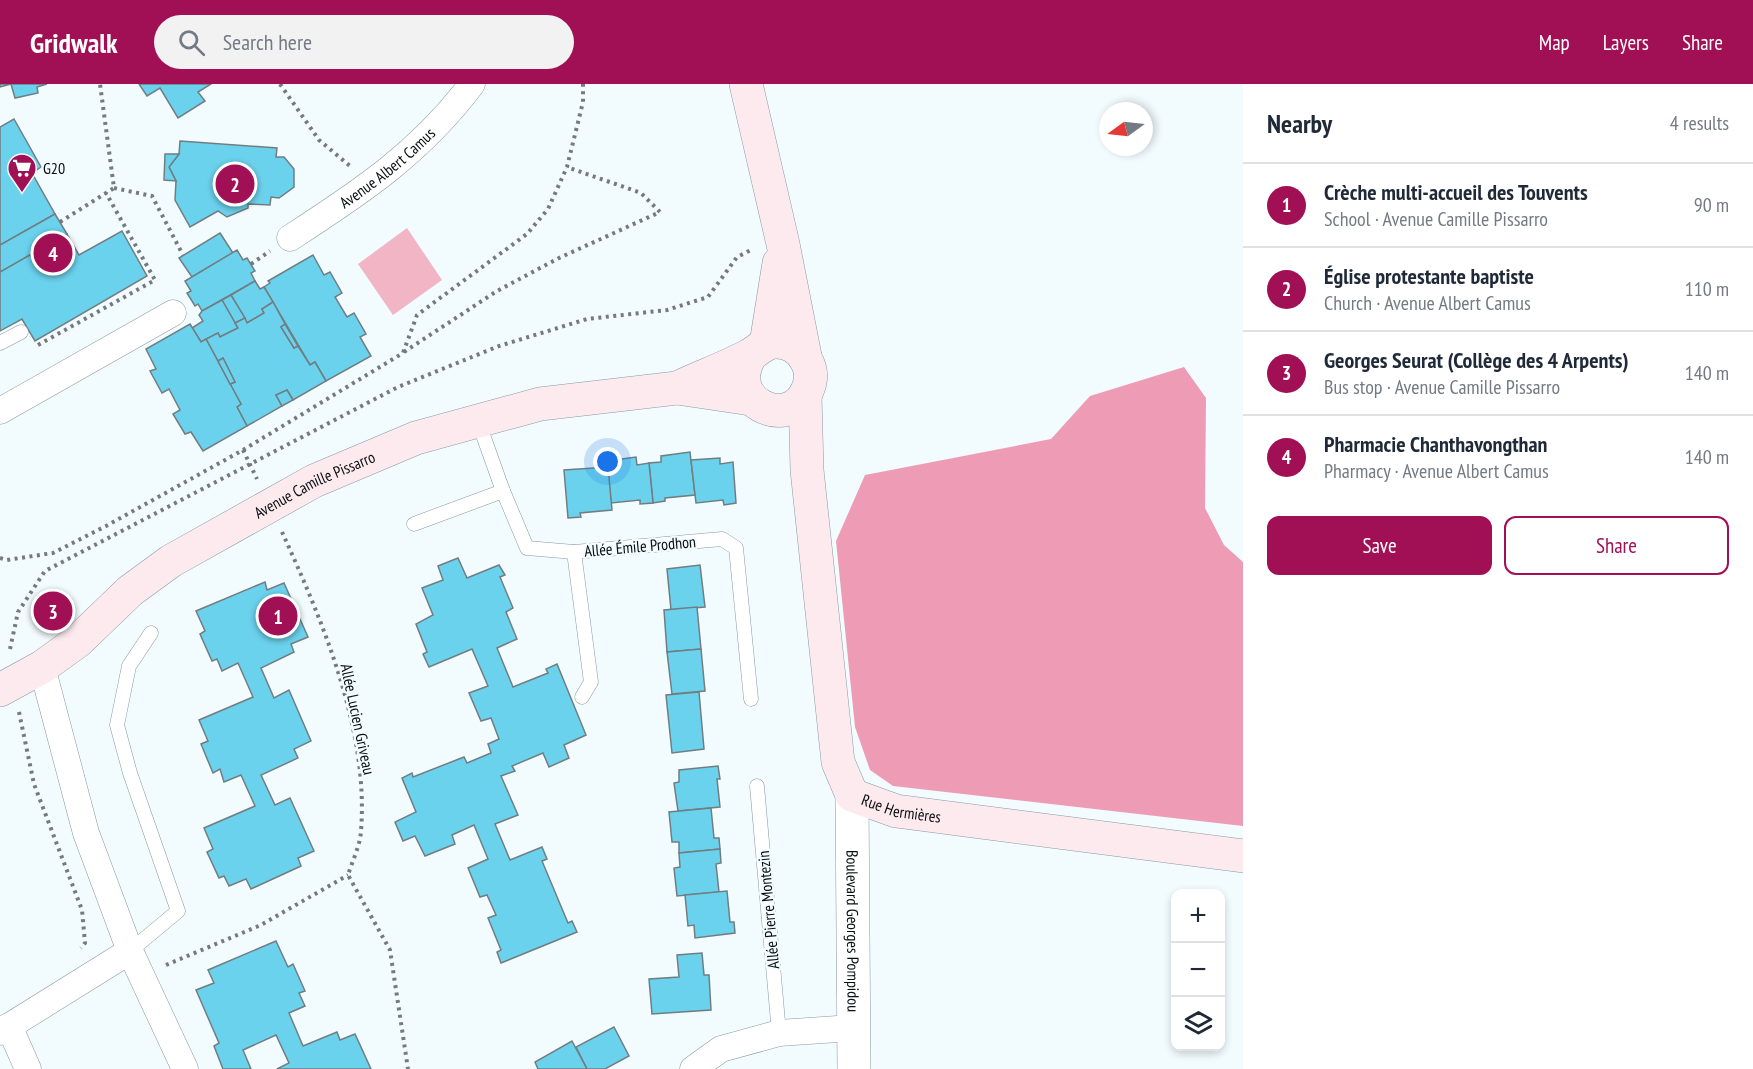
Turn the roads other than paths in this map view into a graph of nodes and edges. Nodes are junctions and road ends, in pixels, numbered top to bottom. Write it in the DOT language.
graph roads {
  1 [pos="472,84"];
  2 [pos="746,84"];
  3 [pos="290,238"];
  4 [pos="783,243"];
  5 [pos="172,314"];
  6 [pos="17,334"];
  7 [pos="0,343"];
  8 [pos="758,349"];
  9 [pos="805,356"];
  10 [pos="677,388"];
  11 [pos="805,395"];
  12 [pos="760,404"];
  13 [pos="0,411"];
  14 [pos="478,421"];
  15 [pos="807,470"];
  16 [pos="502,491"];
  17 [pos="414,524"];
  18 [pos="574,552"];
  19 [pos="151,633"];
  20 [pos="42,667"];
  21 [pos="7,687"];
  22 [pos="582,697"];
  23 [pos="751,699"];
  24 [pos="757,786"];
  25 [pos="852,795"];
  26 [pos="1243,856"];
  27 [pos="130,951"];
  28 [pos="852,1028"];
  29 [pos="5,1029"];
  30 [pos="779,1033"];
  31 [pos="179,1067"];
  32 [pos="28,1069"];
  33 [pos="693,1069"];
  34 [pos="854,1069"];
  1 -- 3 [label="street, Avenue Albert Camus"];
  2 -- 4 [label="main road"];
  4 -- 8 [label="main road"];
  4 -- 9 [label="main road"];
  5 -- 13 [label="street"];
  6 -- 7 [label="lane"];
  8 -- 9 [label="main road"];
  8 -- 10 [label="main road, Avenue Camille Pissarro"];
  8 -- 12 [label="main road"];
  9 -- 11 [label="main road"];
  10 -- 12 [label="main road, Avenue Camille Pissarro"];
  10 -- 14 [label="main road, Avenue Camille Pissarro"];
  11 -- 12 [label="main road"];
  11 -- 15 [label="main road, Rue Hermières"];
  12 -- 15 [label="main road"];
  14 -- 16 [label="lane, Allée Émile Prodhon"];
  14 -- 20 [label="main road, Avenue Camille Pissarro"];
  15 -- 25 [label="main road, Rue Hermières"];
  16 -- 17 [label="lane"];
  16 -- 18 [label="lane, Allée Émile Prodhon"];
  18 -- 22 [label="lane"];
  18 -- 23 [label="lane, Allée Émile Prodhon"];
  19 -- 27 [label="lane"];
  20 -- 21 [label="main road, Avenue Camille Pissarro"];
  20 -- 27 [label="street"];
  24 -- 30 [label="lane, Allée Pierre Montezin"];
  25 -- 26 [label="main road, Rue Hermières"];
  25 -- 28 [label="street, Boulevard Georges Pompidou"];
  27 -- 29 [label="street"];
  27 -- 31 [label="street"];
  28 -- 30 [label="street"];
  28 -- 34 [label="street, Boulevard Georges Pompidou"];
  29 -- 32 [label="street"];
  30 -- 33 [label="street"];
}
